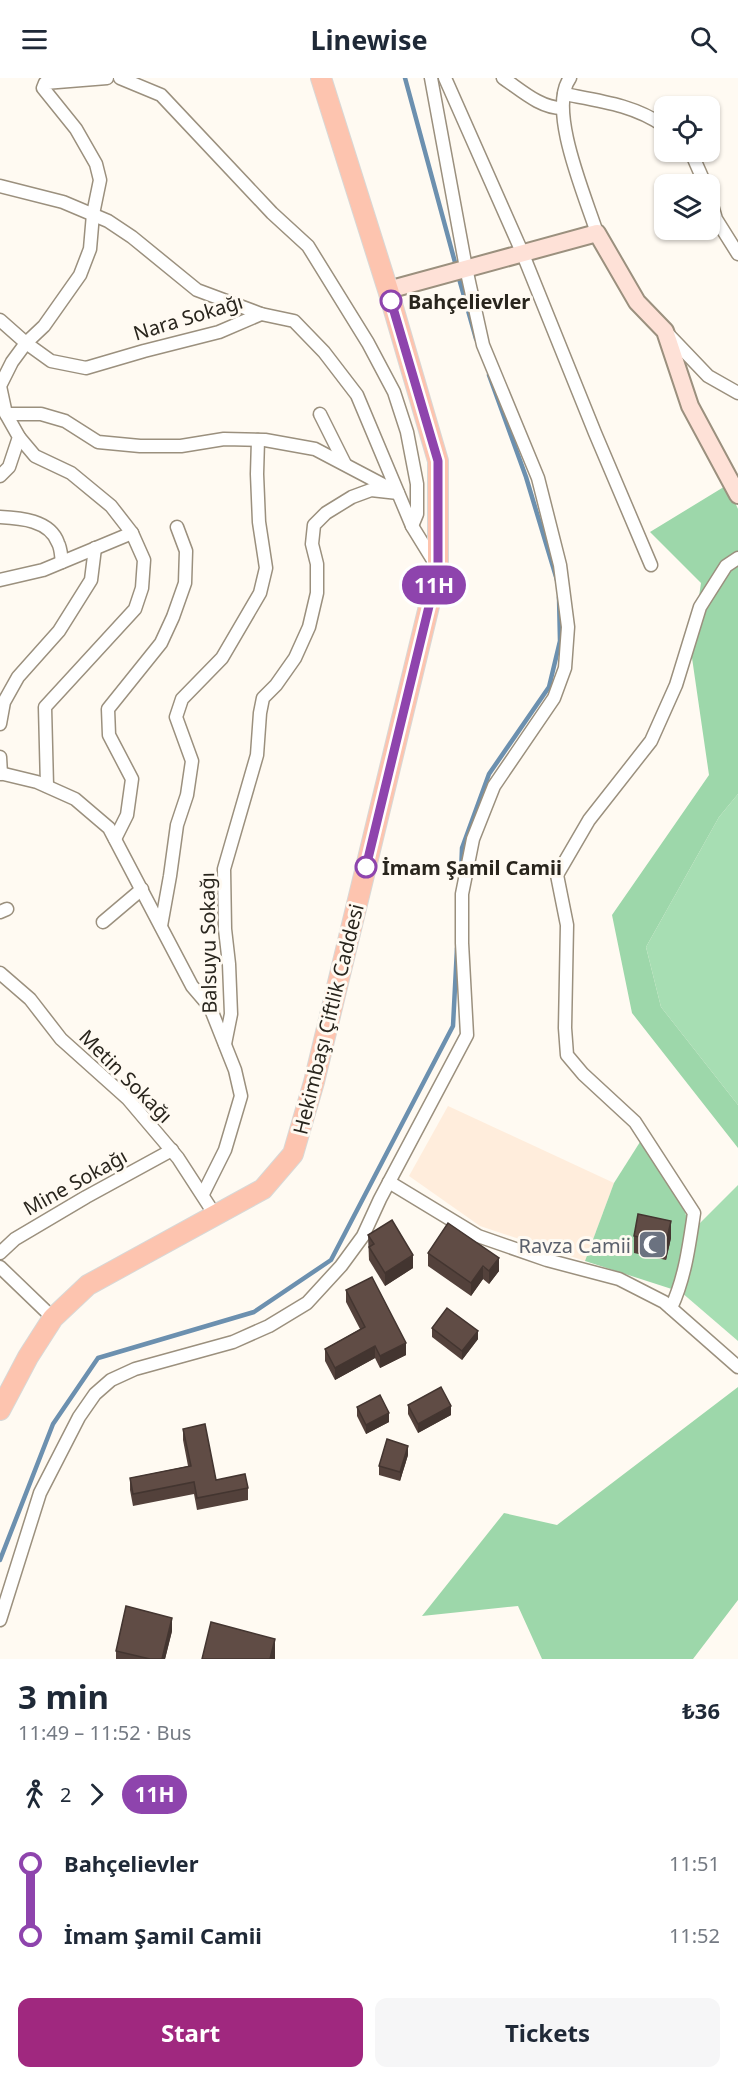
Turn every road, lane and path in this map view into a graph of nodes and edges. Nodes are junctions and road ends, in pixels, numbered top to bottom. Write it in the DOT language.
graph roads {
  1 [pos="107,78"];
  2 [pos="120,78"];
  3 [pos="321,78"];
  4 [pos="431,78"];
  5 [pos="445,78"];
  6 [pos="503,78"];
  7 [pos="570,78"];
  8 [pos="564,94"];
  9 [pos="562,108"];
  10 [pos="654,119"];
  11 [pos="0,186"];
  12 [pos="93,214"];
  13 [pos="720,226"];
  14 [pos="597,233"];
  15 [pos="522,252"];
  16 [pos="738,255"];
  17 [pos="458,270"];
  18 [pos="388,290"];
  19 [pos="261,315"];
  20 [pos="0,320"];
  21 [pos="665,331"];
  22 [pos="26,343"];
  23 [pos="738,393"];
  24 [pos="6,414"];
  25 [pos="320,414"];
  26 [pos="19,437"];
  27 [pos="258,440"];
  28 [pos="345,465"];
  29 [pos="4,471"];
  30 [pos="398,493"];
  31 [pos="738,495"];
  32 [pos="0,517"];
  33 [pos="412,526"];
  34 [pos="177,527"];
  35 [pos="132,533"];
  36 [pos="95,548"];
  37 [pos="738,558"];
  38 [pos="62,562"];
  39 [pos="651,565"];
  40 [pos="438,569"];
  41 [pos="0,580"];
  42 [pos="0,724"];
  43 [pos="0,757"];
  44 [pos="1,774"];
  45 [pos="47,786"];
  46 [pos="115,839"];
  47 [pos="142,889"];
  48 [pos="103,922"];
  49 [pos="161,926"];
  50 [pos="1,974"];
  51 [pos="0,989"];
  52 [pos="225,1044"];
  53 [pos="172,1150"];
  54 [pos="389,1182"];
  55 [pos="203,1194"];
  56 [pos="215,1215"];
  57 [pos="0,1253"];
  58 [pos="0,1267"];
  59 [pos="671,1308"];
  60 [pos="53,1318"];
  61 [pos="738,1367"];
  62 [pos="0,1410"];
  63 [pos="0,1620"];
  1 -- 12 [label="street"];
  2 -- 33 [label="street"];
  3 -- 18 [label="main road, Hekimbaşı Çiftlik Caddesi"];
  4 -- 17 [label="street"];
  5 -- 15 [label="street"];
  6 -- 9 [label="street"];
  7 -- 8 [label="street"];
  8 -- 9 [label="street"];
  8 -- 10 [label="street"];
  9 -- 14 [label="street"];
  11 -- 12 [label="street"];
  12 -- 19 [label="street"];
  12 -- 22 [label="street"];
  13 -- 16 [label="street"];
  14 -- 15 [label="street"];
  14 -- 21 [label="street"];
  15 -- 17 [label="street"];
  15 -- 39 [label="street"];
  17 -- 18 [label="street"];
  17 -- 54 [label="street"];
  18 -- 40 [label="main road, Hekimbaşı Çiftlik Caddesi"];
  19 -- 22 [label="street, Nara Sokağı"];
  19 -- 30 [label="street, Nara Sokağı"];
  20 -- 22 [label="street, Nara Sokağı"];
  21 -- 23 [label="street"];
  21 -- 31 [label="street"];
  22 -- 24 [label="street"];
  24 -- 26 [label="street"];
  24 -- 27 [label="street"];
  25 -- 28 [label="street"];
  26 -- 29 [label="street"];
  26 -- 35 [label="street"];
  27 -- 28 [label="street"];
  27 -- 49 [label="street"];
  28 -- 30 [label="street"];
  30 -- 33 [label="street, Nara Sokağı"];
  30 -- 52 [label="street, Balsuyu Sokağı"];
  32 -- 38 [label="street"];
  33 -- 40 [label="street, Nara Sokağı"];
  34 -- 46 [label="street"];
  35 -- 36 [label="street"];
  35 -- 45 [label="street"];
  36 -- 38 [label="street"];
  36 -- 42 [label="street"];
  37 -- 59 [label="street"];
  38 -- 41 [label="street"];
  40 -- 56 [label="main road, Hekimbaşı Çiftlik Caddesi"];
  43 -- 44 [label="street"];
  44 -- 45 [label="street"];
  45 -- 46 [label="street"];
  46 -- 47 [label="street"];
  47 -- 48 [label="street"];
  47 -- 49 [label="street"];
  49 -- 52 [label="street"];
  50 -- 51 [label="street"];
  50 -- 53 [label="street, Metin Sokağı"];
  52 -- 55 [label="street"];
  53 -- 55 [label="street, Metin Sokağı"];
  53 -- 57 [label="street, Mine Sokağı"];
  54 -- 59 [label="street"];
  54 -- 63 [label="street"];
  55 -- 56 [label="street, Metin Sokağı"];
  56 -- 60 [label="main road, Hekimbaşı Çiftlik Caddesi"];
  58 -- 60 [label="street"];
  59 -- 61 [label="street"];
  60 -- 62 [label="main road, Hekimbaşı Çiftlik Caddesi"];
}
